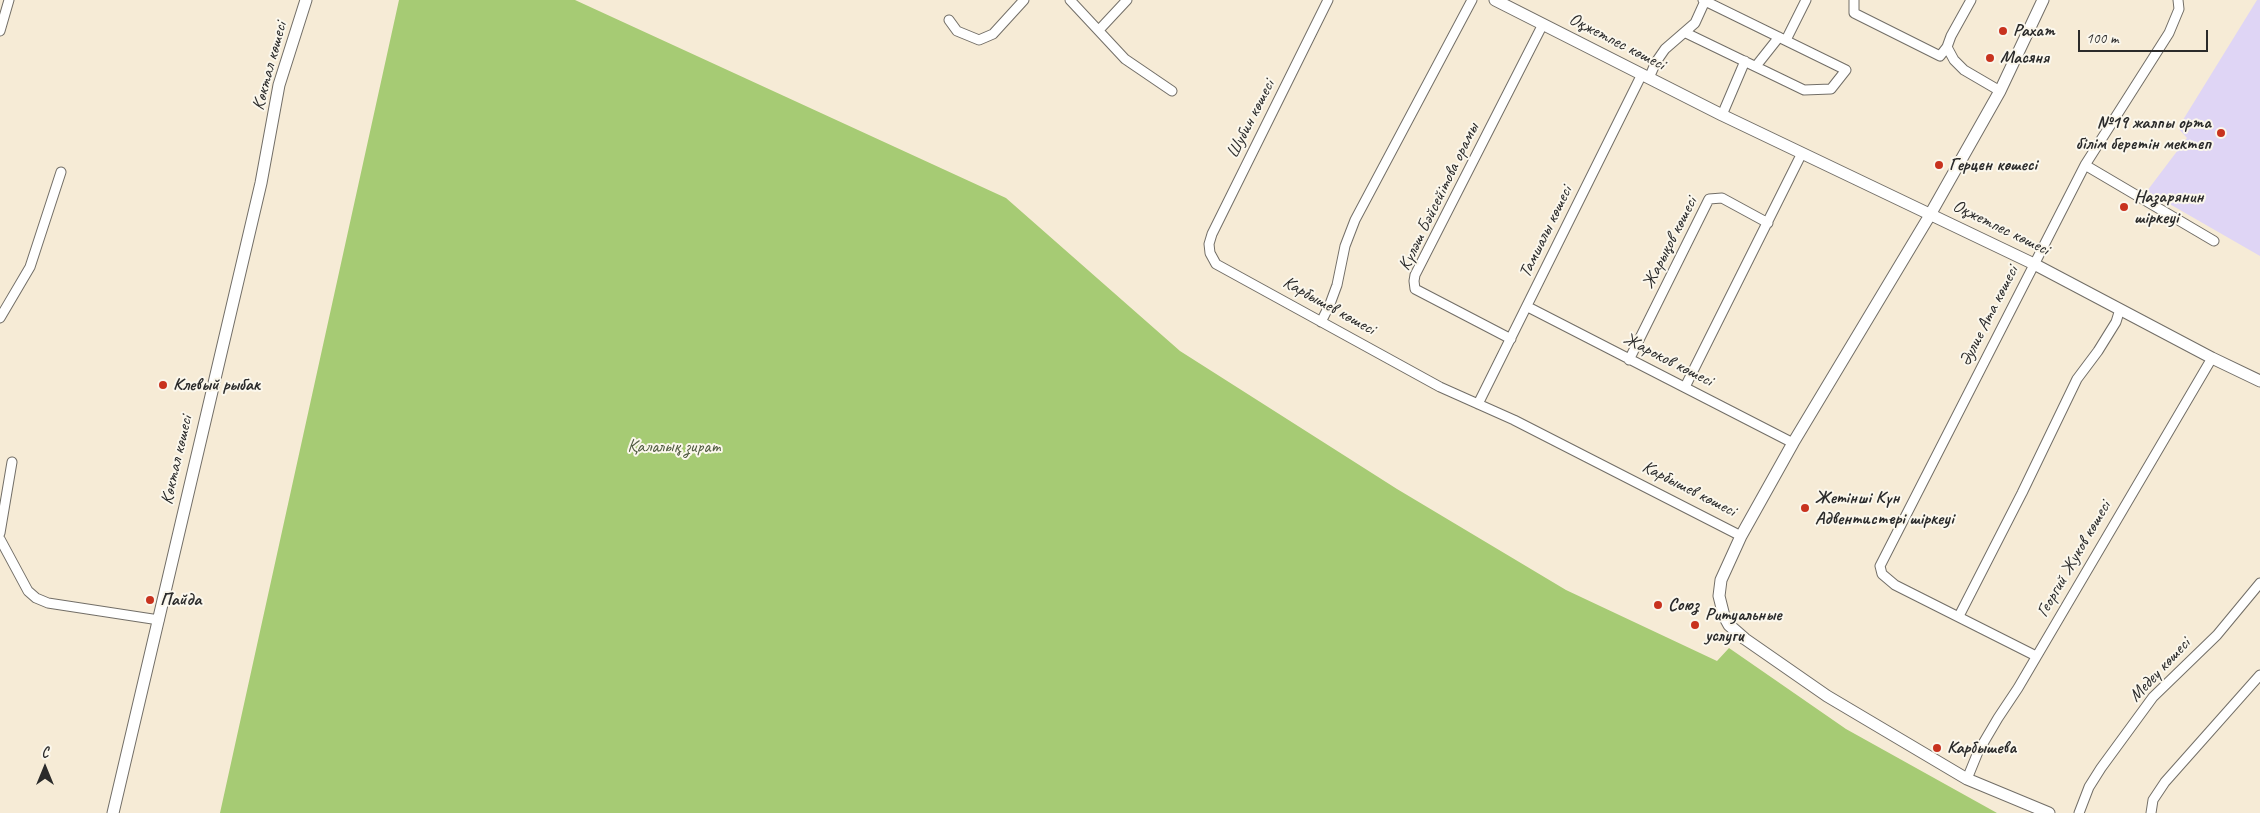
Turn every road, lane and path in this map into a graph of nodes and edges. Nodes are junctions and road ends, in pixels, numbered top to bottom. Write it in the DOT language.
graph roads {
  1 [pos="9,0"];
  2 [pos="306,0"];
  3 [pos="1024,0"];
  4 [pos="1070,0"];
  5 [pos="1127,0"];
  6 [pos="1328,0"];
  7 [pos="1472,0"];
  8 [pos="1495,0"];
  9 [pos="1704,0"];
  10 [pos="1806,0"];
  11 [pos="1854,0"];
  12 [pos="1971,0"];
  13 [pos="2043,0"];
  14 [pos="2178,0"];
  15 [pos="948,20"];
  16 [pos="1543,24"];
  17 [pos="1099,30"];
  18 [pos="0,31"];
  19 [pos="1686,33"];
  20 [pos="1783,38"];
  21 [pos="1947,47"];
  22 [pos="1745,61"];
  23 [pos="1756,66"];
  24 [pos="1646,76"];
  25 [pos="1172,91"];
  26 [pos="2000,91"];
  27 [pos="1722,115"];
  28 [pos="1802,153"];
  29 [pos="2084,165"];
  30 [pos="61,172"];
  31 [pos="1930,212"];
  32 [pos="1768,223"];
  33 [pos="2214,241"];
  34 [pos="1210,253"];
  35 [pos="2034,264"];
  36 [pos="1528,307"];
  37 [pos="2120,309"];
  38 [pos="0,318"];
  39 [pos="1321,322"];
  40 [pos="1511,339"];
  41 [pos="2212,358"];
  42 [pos="1629,360"];
  43 [pos="2260,380"];
  44 [pos="1685,387"];
  45 [pos="1478,404"];
  46 [pos="1793,443"];
  47 [pos="12,462"];
  48 [pos="0,534"];
  49 [pos="1741,536"];
  50 [pos="0,539"];
  51 [pos="2260,582"];
  52 [pos="1959,616"];
  53 [pos="159,620"];
  54 [pos="2036,656"];
  55 [pos="2260,675"];
  56 [pos="1967,779"];
  57 [pos="113,813"];
  58 [pos="2049,813"];
  59 [pos="2079,813"];
  60 [pos="2151,813"];
  1 -- 18 [label="street"];
  2 -- 53 [label="street, Көктал көшесі"];
  3 -- 15 [label="street"];
  4 -- 17 [label="street"];
  5 -- 17 [label="street"];
  6 -- 34 [label="street, Шубин көшесі"];
  7 -- 39 [label="street"];
  8 -- 16 [label="street, Оқжетпес көшесі"];
  9 -- 19 [label="street, Тамшалы көшесі"];
  9 -- 20 [label="street"];
  10 -- 20 [label="street"];
  11 -- 21 [label="street"];
  12 -- 21 [label="street"];
  13 -- 26 [label="street"];
  14 -- 29 [label="street, Әулие Ата көшесі"];
  16 -- 24 [label="street, Оқжетпес көшесі"];
  16 -- 40 [label="street, Күләш Бәйсейітова орамы"];
  17 -- 25 [label="street"];
  19 -- 22 [label="street"];
  19 -- 24 [label="street, Тамшалы көшесі"];
  20 -- 23 [label="street"];
  20 -- 23 [label="street"];
  21 -- 26 [label="street"];
  22 -- 23 [label="street"];
  22 -- 27 [label="street"];
  24 -- 27 [label="street, Оқжетпес көшесі"];
  24 -- 36 [label="street, Тамшалы көшесі"];
  26 -- 31 [label="street"];
  27 -- 28 [label="street, Оқжетпес көшесі"];
  28 -- 31 [label="street, Оқжетпес көшесі"];
  28 -- 32 [label="street"];
  29 -- 33 [label="street"];
  29 -- 35 [label="street, Әулие Ата көшесі"];
  30 -- 38 [label="street"];
  31 -- 35 [label="street, Оқжетпес көшесі"];
  31 -- 46 [label="street"];
  32 -- 42 [label="street, Жарықов көшесі"];
  32 -- 44 [label="street"];
  34 -- 39 [label="street, Карбышев көшесі"];
  35 -- 37 [label="street, Оқжетпес көшесі"];
  35 -- 52 [label="street, Әулие Ата көшесі"];
  36 -- 40 [label="street, Тамшалы көшесі"];
  36 -- 42 [label="street, Жароков көшесі"];
  37 -- 41 [label="street, Оқжетпес көшесі"];
  37 -- 52 [label="street"];
  39 -- 45 [label="street, Карбышев көшесі"];
  40 -- 45 [label="street, Тамшалы көшесі"];
  41 -- 43 [label="street, Оқжетпес көшесі"];
  41 -- 54 [label="street, Георгий Жуков көшесі"];
  42 -- 44 [label="street, Жароков көшесі"];
  44 -- 46 [label="street, Жароков көшесі"];
  45 -- 49 [label="street, Карбышев көшесі"];
  46 -- 49 [label="street"];
  47 -- 48 [label="street"];
  49 -- 56 [label="street, Карбышев көшесі"];
  50 -- 53 [label="street"];
  51 -- 59 [label="street, Медеу көшесі"];
  52 -- 54 [label="street, Әулие Ата көшесі"];
  53 -- 57 [label="street, Көктал көшесі"];
  54 -- 56 [label="street, Георгий Жуков көшесі"];
  55 -- 60 [label="street"];
  56 -- 58 [label="street, Карбышев көшесі"];
}
